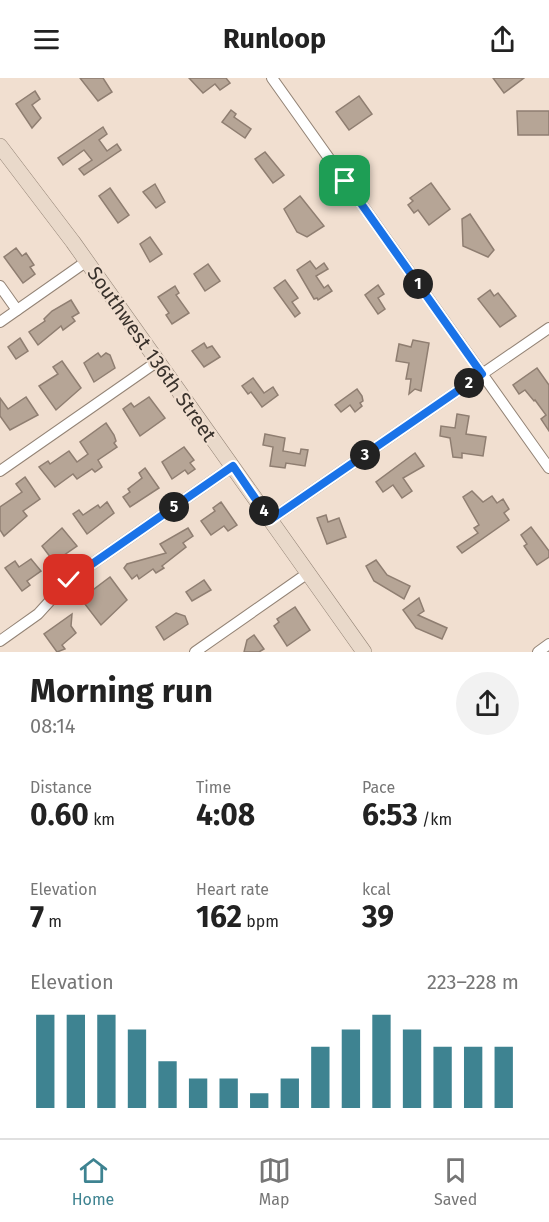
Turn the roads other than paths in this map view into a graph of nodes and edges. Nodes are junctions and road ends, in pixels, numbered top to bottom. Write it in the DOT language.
graph roads {
  1 [pos="272,78"];
  2 [pos="0,146"];
  3 [pos="87,261"];
  4 [pos="0,286"];
  5 [pos="17,310"];
  6 [pos="0,322"];
  7 [pos="549,328"];
  8 [pos="158,362"];
  9 [pos="482,374"];
  10 [pos="233,466"];
  11 [pos="549,468"];
  12 [pos="0,471"];
  13 [pos="270,520"];
  14 [pos="308,573"];
  15 [pos="0,641"];
  16 [pos="549,644"];
  17 [pos="195,652"];
  18 [pos="364,652"];
  19 [pos="538,652"];
  1 -- 9 [label="street"];
  2 -- 3 [label="street, Southwest 136th Street"];
  3 -- 5 [label="street"];
  3 -- 8 [label="street, Southwest 136th Street"];
  4 -- 5 [label="street"];
  5 -- 6 [label="street"];
  7 -- 9 [label="street"];
  8 -- 10 [label="street, Southwest 136th Street"];
  8 -- 12 [label="street"];
  9 -- 11 [label="street"];
  9 -- 13 [label="street"];
  10 -- 13 [label="street, Southwest 136th Street"];
  10 -- 15 [label="street"];
  13 -- 14 [label="street, Southwest 136th Street"];
  14 -- 17 [label="street"];
  14 -- 18 [label="street, Southwest 136th Street"];
  16 -- 19 [label="street"];
}
